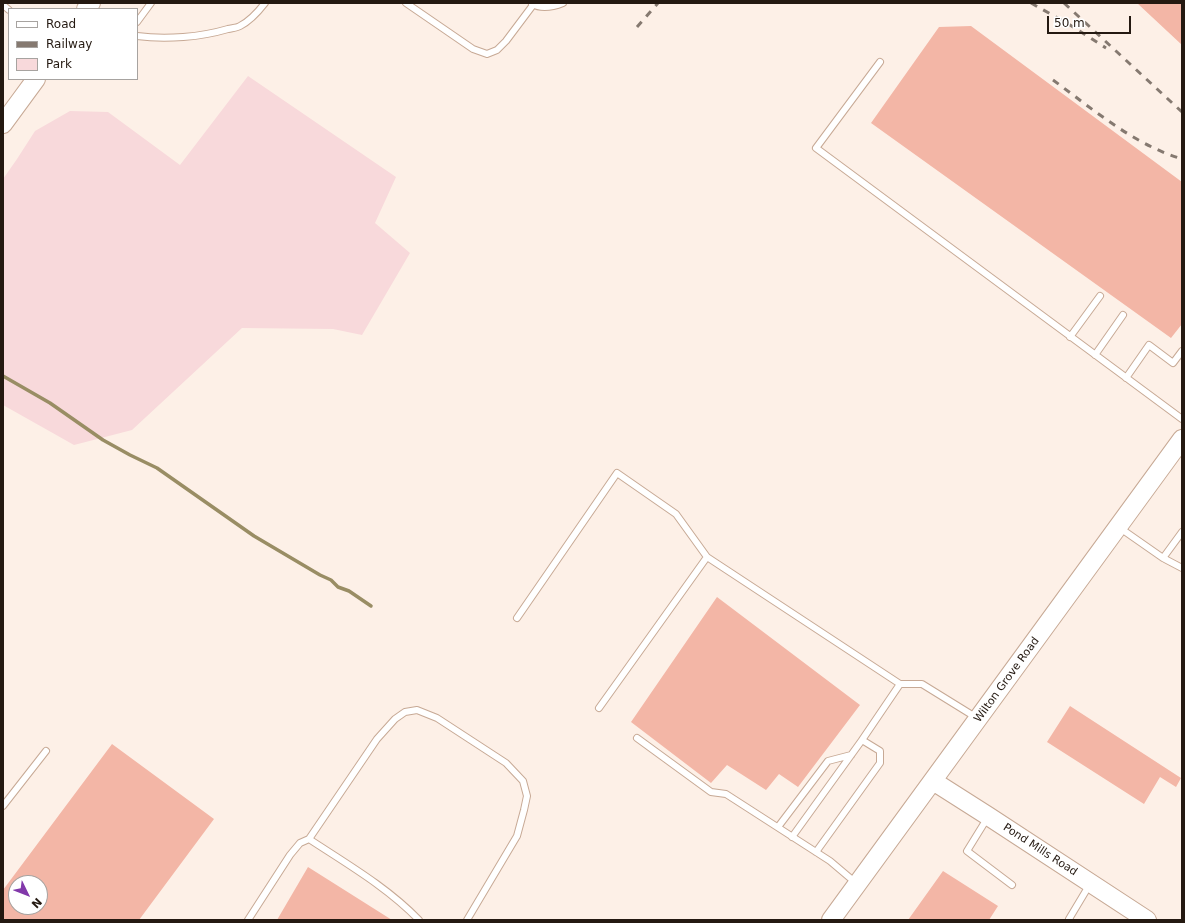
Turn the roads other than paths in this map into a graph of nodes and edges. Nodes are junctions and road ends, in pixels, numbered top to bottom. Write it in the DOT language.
graph roads {
  1 [pos="151,3"];
  2 [pos="265,3"];
  3 [pos="406,3"];
  4 [pos="563,3"];
  5 [pos="532,4"];
  6 [pos="138,21"];
  7 [pos="138,36"];
  8 [pos="880,62"];
  9 [pos="35,80"];
  10 [pos="3,124"];
  11 [pos="1100,296"];
  12 [pos="1123,315"];
  13 [pos="1070,337"];
  14 [pos="1182,351"];
  15 [pos="1095,355"];
  16 [pos="1126,378"];
  17 [pos="1182,419"];
  18 [pos="1182,439"];
  19 [pos="1118,527"];
  20 [pos="1182,532"];
  21 [pos="707,557"];
  22 [pos="1163,558"];
  23 [pos="1182,568"];
  24 [pos="517,618"];
  25 [pos="900,684"];
  26 [pos="599,708"];
  27 [pos="978,719"];
  28 [pos="637,738"];
  29 [pos="862,740"];
  30 [pos="46,751"];
  31 [pos="851,756"];
  32 [pos="933,781"];
  33 [pos="3,806"];
  34 [pos="988,816"];
  35 [pos="778,827"];
  36 [pos="792,837"];
  37 [pos="309,839"];
  38 [pos="816,852"];
  39 [pos="1091,883"];
  40 [pos="857,884"];
  41 [pos="1012,885"];
  42 [pos="248,920"];
  43 [pos="419,920"];
  44 [pos="467,920"];
  45 [pos="831,920"];
  46 [pos="1069,920"];
  47 [pos="1147,920"];
  1 -- 6 [label="lane"];
  2 -- 7 [label="lane"];
  3 -- 5 [label="lane"];
  4 -- 5 [label="lane"];
  8 -- 13 [label="lane"];
  9 -- 10 [label="main road"];
  11 -- 13 [label="lane"];
  12 -- 15 [label="lane"];
  13 -- 15 [label="lane"];
  14 -- 16 [label="lane"];
  15 -- 16 [label="lane"];
  16 -- 17 [label="lane"];
  18 -- 19 [label="main road, Wilton Grove Road"];
  19 -- 22 [label="lane"];
  19 -- 27 [label="main road, Wilton Grove Road"];
  20 -- 22 [label="lane"];
  21 -- 24 [label="lane"];
  21 -- 25 [label="lane"];
  21 -- 26 [label="lane"];
  22 -- 23 [label="lane"];
  25 -- 27 [label="lane"];
  25 -- 29 [label="lane"];
  27 -- 32 [label="main road, Wilton Grove Road"];
  28 -- 35 [label="lane"];
  29 -- 31 [label="lane"];
  29 -- 38 [label="lane"];
  30 -- 33 [label="lane"];
  31 -- 35 [label="lane"];
  31 -- 36 [label="lane"];
  32 -- 34 [label="main road, Pond Mills Road"];
  32 -- 40 [label="main road, Wilton Grove Road"];
  34 -- 39 [label="main road, Pond Mills Road"];
  34 -- 41 [label="lane"];
  35 -- 36 [label="lane"];
  36 -- 38 [label="lane"];
  37 -- 42 [label="lane"];
  37 -- 43 [label="lane"];
  37 -- 44 [label="lane"];
  38 -- 40 [label="lane"];
  39 -- 46 [label="lane"];
  39 -- 47 [label="main road, Pond Mills Road"];
  40 -- 45 [label="main road, Wilton Grove Road"];
}
